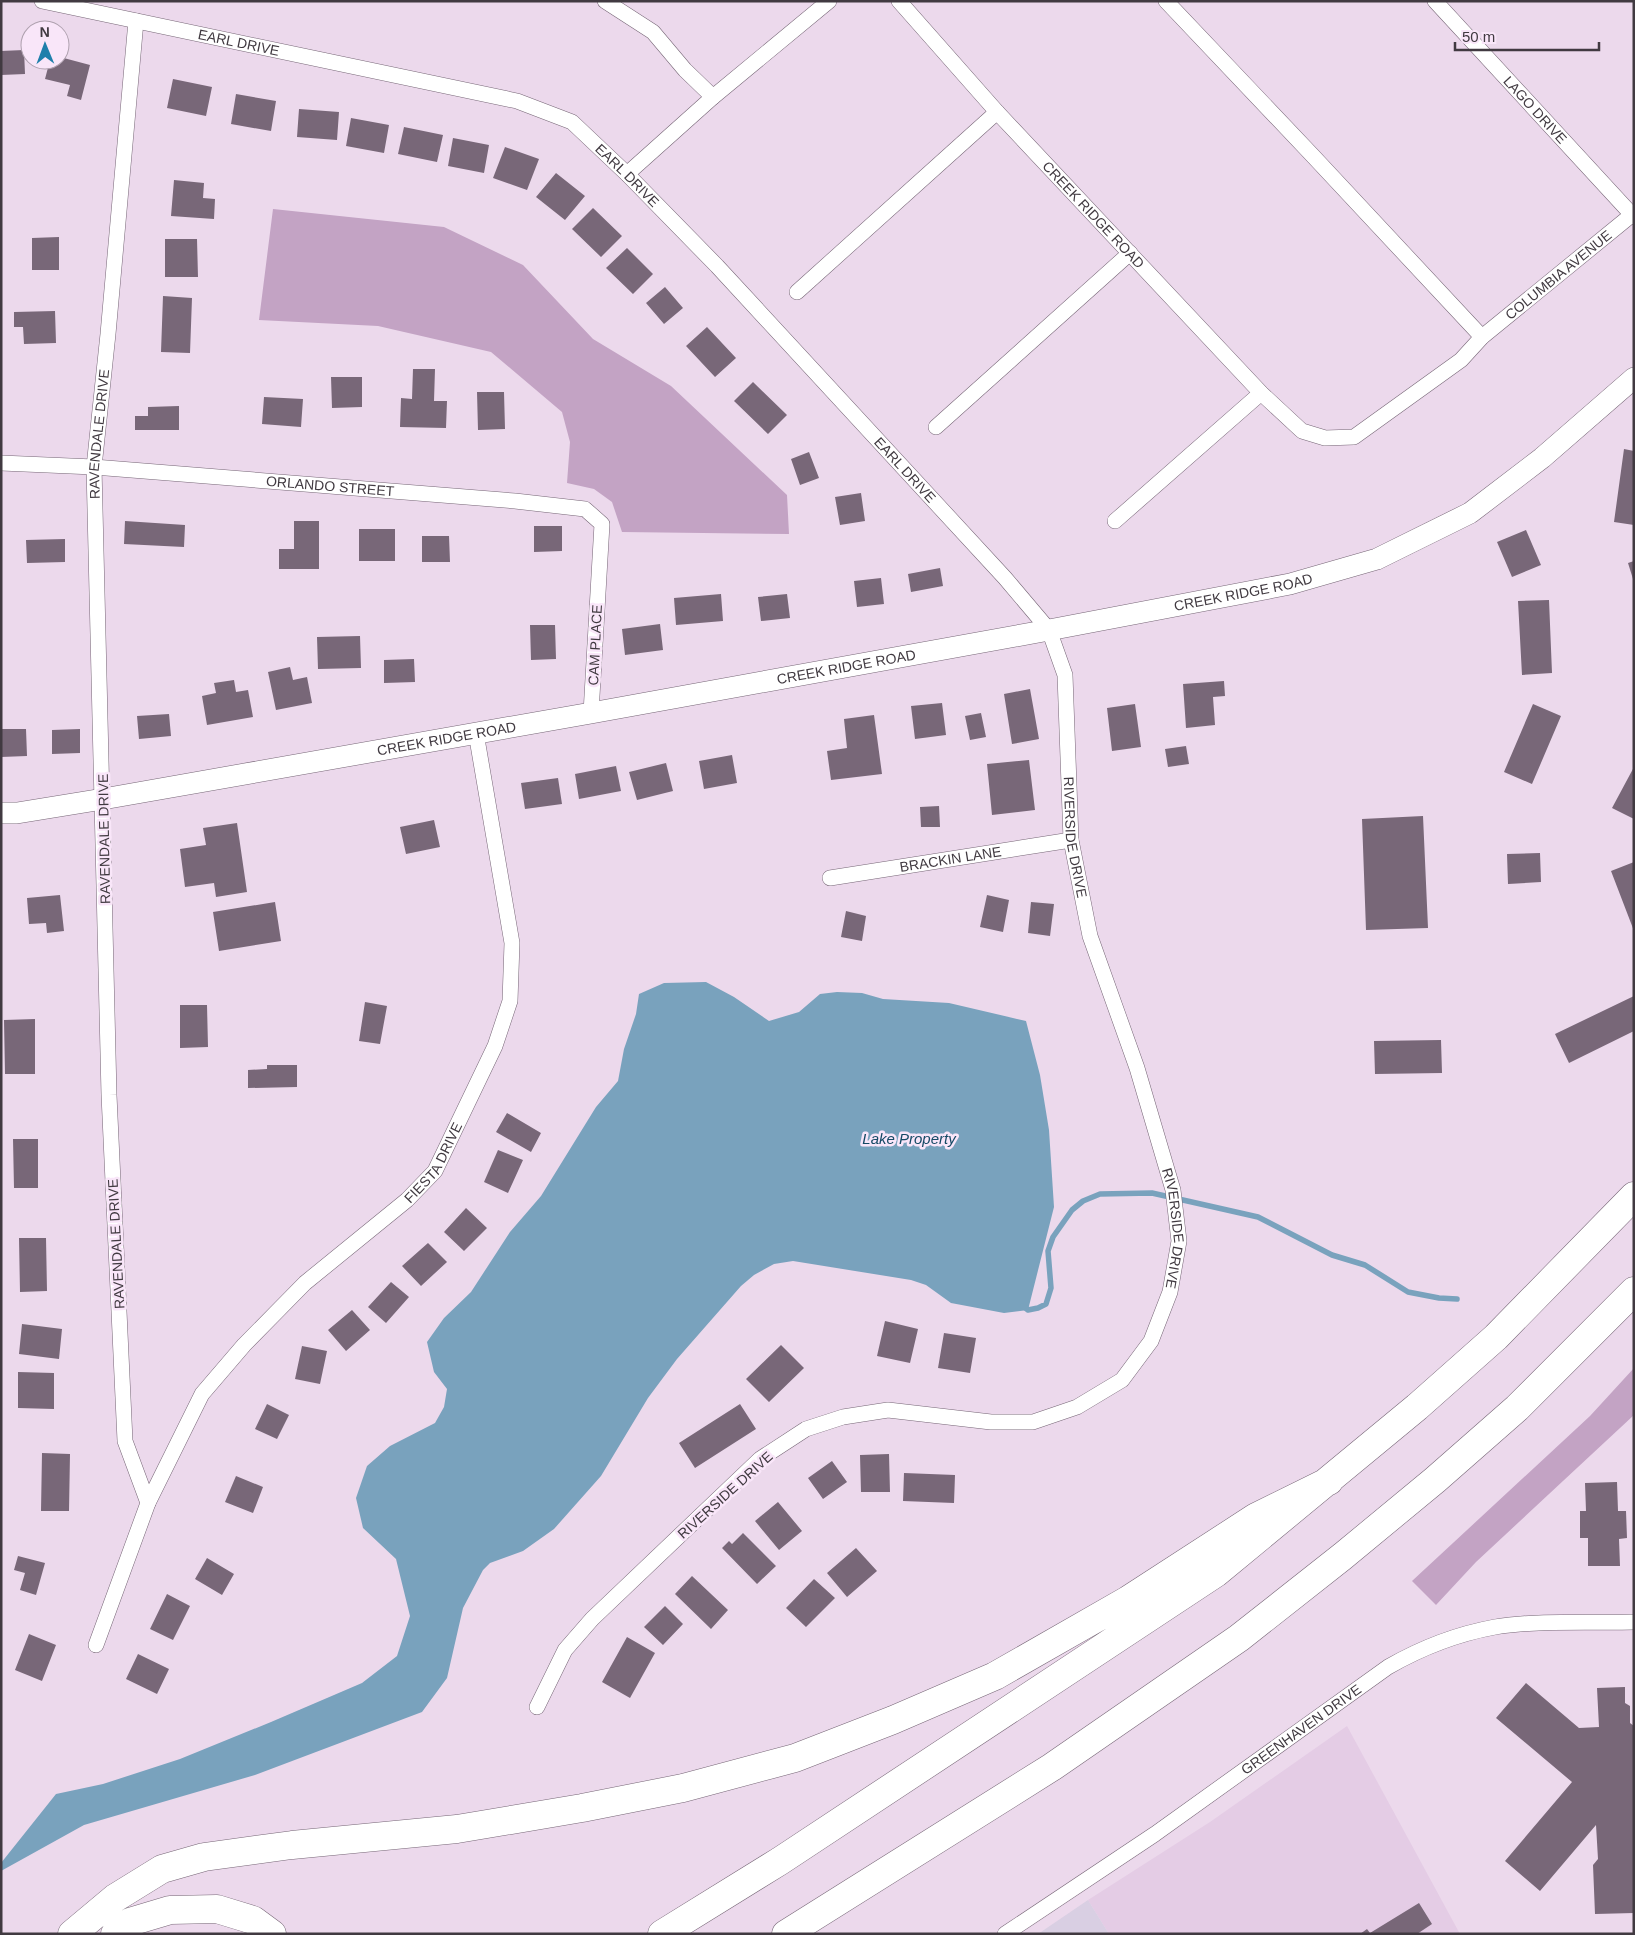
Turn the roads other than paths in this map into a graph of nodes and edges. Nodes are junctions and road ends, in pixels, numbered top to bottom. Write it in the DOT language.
graph roads {
  1 [pos="42,1"];
  2 [pos="605,1"];
  3 [pos="829,1"];
  4 [pos="899,1"];
  5 [pos="1166,1"];
  6 [pos="1435,1"];
  7 [pos="136,21"];
  8 [pos="713,97"];
  9 [pos="997,112"];
  10 [pos="627,174"];
  11 [pos="1633,215"];
  12 [pos="1130,253"];
  13 [pos="797,292"];
  14 [pos="1482,337"];
  15 [pos="1634,378"];
  16 [pos="1261,393"];
  17 [pos="936,427"];
  18 [pos="1,463"];
  19 [pos="94,467"];
  20 [pos="1115,521"];
  21 [pos="599,576"];
  22 [pos="1049,630"];
  23 [pos="592,713"];
  24 [pos="476,734"];
  25 [pos="103,799"];
  26 [pos="1,814"];
  27 [pos="1071,840"];
  28 [pos="830,878"];
  29 [pos="1634,1196"];
  30 [pos="1634,1291"];
  31 [pos="1329,1481"];
  32 [pos="148,1503"];
  33 [pos="1634,1622"];
  34 [pos="96,1645"];
  35 [pos="537,1706"];
  36 [pos="841,1900"];
  37 [pos="72,1934"];
  38 [pos="115,1934"];
  39 [pos="272,1934"];
  40 [pos="662,1934"];
  41 [pos="786,1934"];
  42 [pos="822,1934"];
  43 [pos="1004,1934"];
  1 -- 7 [label="street, EARL DRIVE"];
  2 -- 8 [label="street"];
  3 -- 8 [label="street"];
  4 -- 9 [label="street, CREEK RIDGE ROAD"];
  5 -- 14 [label="street"];
  6 -- 11 [label="street, LAGO DRIVE"];
  7 -- 10 [label="street, EARL DRIVE"];
  7 -- 19 [label="street, RAVENDALE DRIVE"];
  8 -- 10 [label="street"];
  9 -- 12 [label="street, CREEK RIDGE ROAD"];
  9 -- 13 [label="street"];
  10 -- 22 [label="street, EARL DRIVE"];
  11 -- 14 [label="street, COLUMBIA AVENUE"];
  12 -- 16 [label="street, CREEK RIDGE ROAD"];
  12 -- 17 [label="street"];
  14 -- 16 [label="street, CREEK RIDGE ROAD"];
  15 -- 22 [label="main road, CREEK RIDGE ROAD"];
  16 -- 20 [label="street"];
  18 -- 19 [label="street, ORLANDO STREET"];
  19 -- 21 [label="street, ORLANDO STREET"];
  19 -- 25 [label="street, RAVENDALE DRIVE"];
  21 -- 23 [label="street, CAM PLACE"];
  22 -- 23 [label="main road, CREEK RIDGE ROAD"];
  22 -- 27 [label="street, RIVERSIDE DRIVE"];
  23 -- 24 [label="main road, CREEK RIDGE ROAD"];
  24 -- 25 [label="main road, CREEK RIDGE ROAD"];
  24 -- 32 [label="street, FIESTA DRIVE"];
  25 -- 26 [label="main road, CREEK RIDGE ROAD"];
  25 -- 32 [label="street, RAVENDALE DRIVE"];
  27 -- 28 [label="street, BRACKIN LANE"];
  27 -- 35 [label="street, RIVERSIDE DRIVE"];
  29 -- 31 [label="highway"];
  30 -- 36 [label="highway"];
  31 -- 37 [label="highway"];
  31 -- 40 [label="highway"];
  32 -- 34 [label="street"];
  33 -- 43 [label="street, GREENHAVEN DRIVE"];
  36 -- 41 [label="highway"];
  36 -- 42 [label="highway"];
  38 -- 39 [label="highway"];
}
